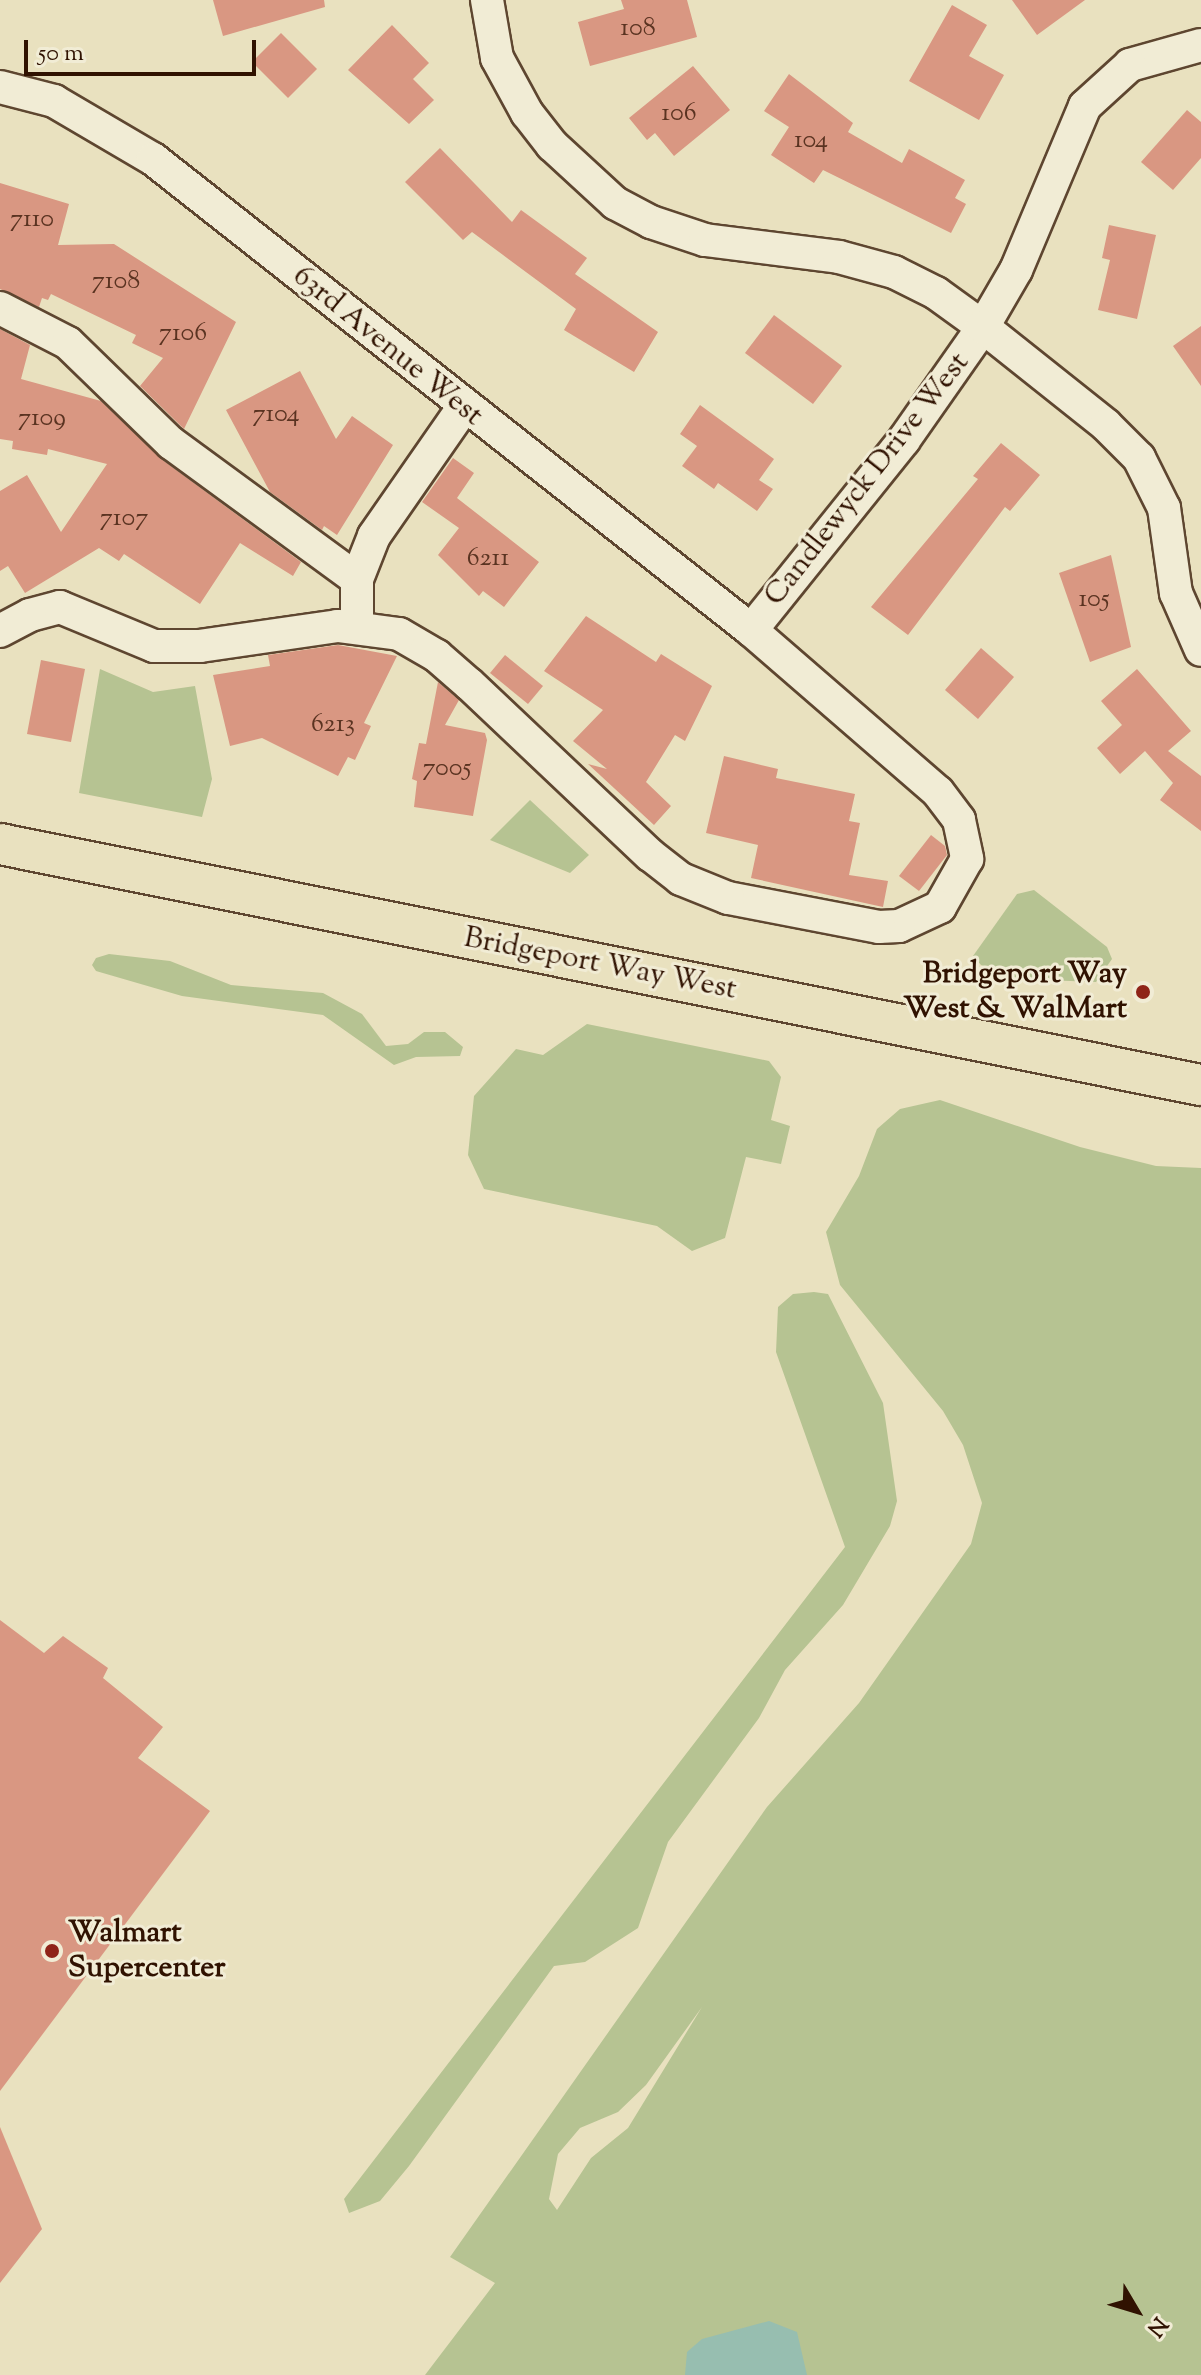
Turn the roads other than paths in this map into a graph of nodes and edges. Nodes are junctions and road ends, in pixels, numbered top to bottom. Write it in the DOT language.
graph roads {
  1 [pos="487,0"];
  2 [pos="1201,45"];
  3 [pos="5,87"];
  4 [pos="0,308"];
  5 [pos="983,327"];
  6 [pos="463,408"];
  7 [pos="357,579"];
  8 [pos="357,625"];
  9 [pos="751,630"];
  10 [pos="0,631"];
  11 [pos="1201,650"];
  12 [pos="0,844"];
  13 [pos="1201,1085"];
  1 -- 5 [label="street"];
  2 -- 5 [label="street, Candlewyck Drive West"];
  3 -- 6 [label="street, 63rd Avenue West"];
  4 -- 7 [label="street"];
  5 -- 9 [label="street, Candlewyck Drive West"];
  5 -- 11 [label="street, Candlewyck Drive West"];
  6 -- 7 [label="street"];
  6 -- 9 [label="street, 63rd Avenue West"];
  7 -- 8 [label="street"];
  8 -- 9 [label="street, 63rd Avenue West"];
  8 -- 10 [label="street"];
  12 -- 13 [label="main road, Bridgeport Way West"];
}
